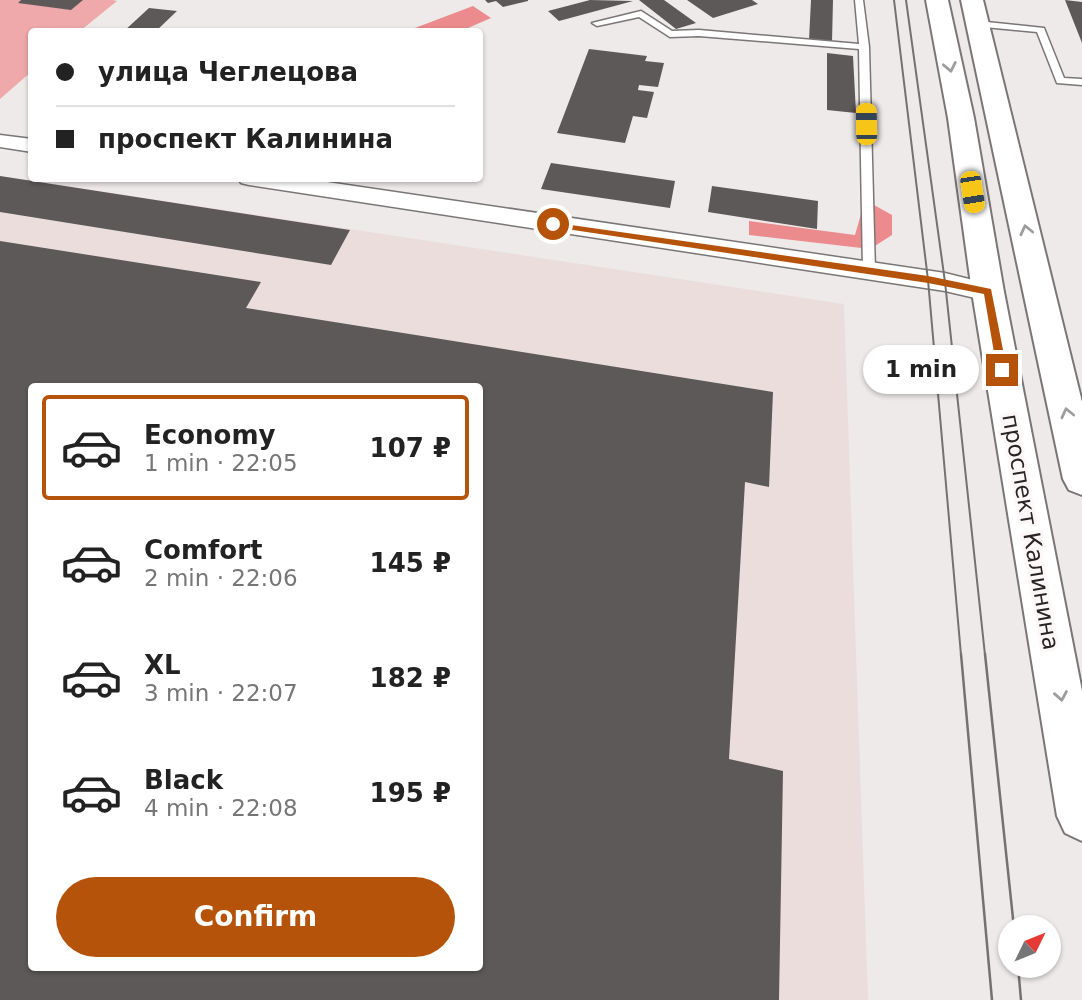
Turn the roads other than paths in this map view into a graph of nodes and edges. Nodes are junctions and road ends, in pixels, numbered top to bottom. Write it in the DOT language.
graph roads {
  1 [pos="859,0"];
  2 [pos="937,0"];
  3 [pos="974,12"];
  4 [pos="597,23"];
  5 [pos="864,47"];
  6 [pos="1082,82"];
  7 [pos="0,141"];
  8 [pos="28,145"];
  9 [pos="276,182"];
  10 [pos="869,271"];
  11 [pos="988,292"];
  12 [pos="1041,296"];
  13 [pos="1082,479"];
  14 [pos="1082,816"];
  1 -- 5 [label="lane"];
  2 -- 11 [label="main road, проспект Калинина, one-way"];
  3 -- 6 [label="lane"];
  12 -- 3 [label="main road, one-way"];
  4 -- 5 [label="lane"];
  5 -- 10 [label="lane"];
  7 -- 8 [label="street"];
  9 -- 10 [label="street"];
  10 -- 11 [label="street"];
  11 -- 12 [label="main road"];
  11 -- 14 [label="main road, проспект Калинина, one-way"];
  13 -- 12 [label="main road, one-way"];
}
